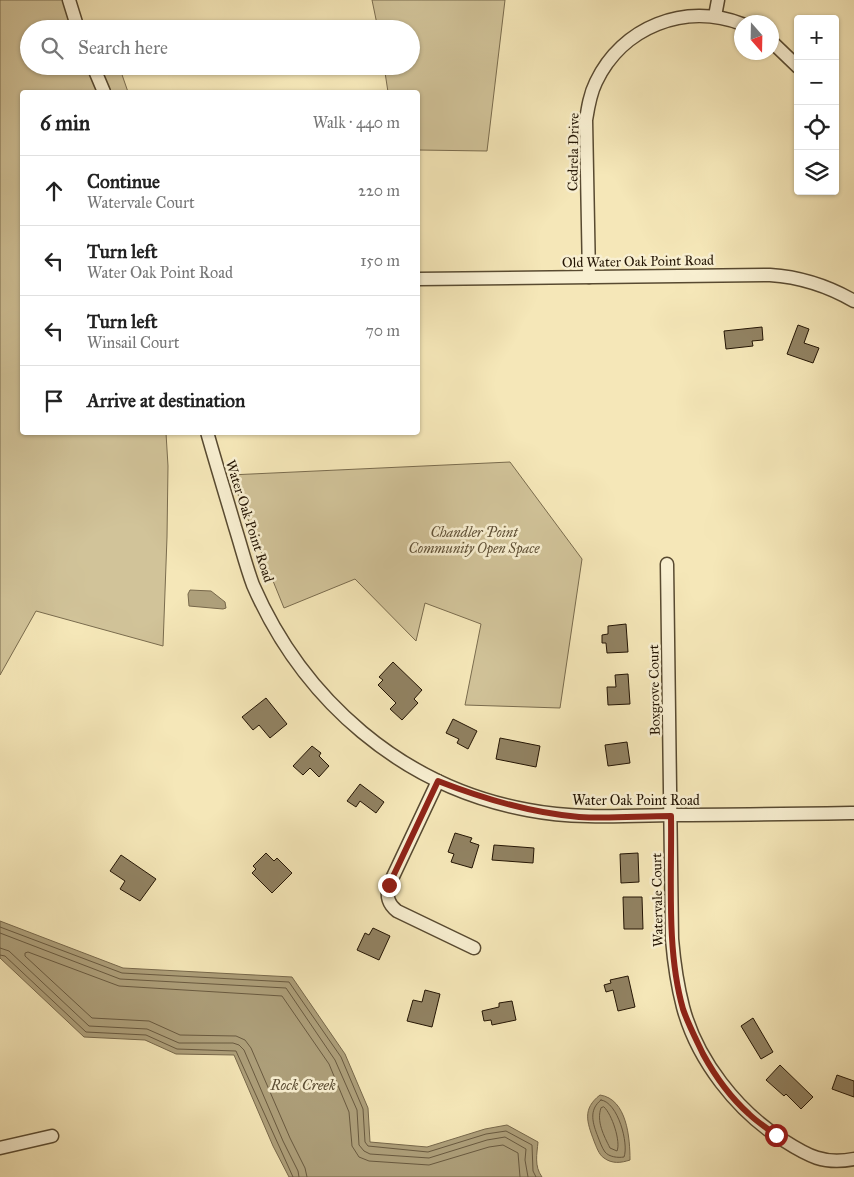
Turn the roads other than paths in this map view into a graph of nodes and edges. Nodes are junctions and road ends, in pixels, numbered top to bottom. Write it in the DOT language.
graph roads {
  1 [pos="68,0"];
  2 [pos="718,0"];
  3 [pos="715,16"];
  4 [pos="75,20"];
  5 [pos="734,22"];
  6 [pos="779,49"];
  7 [pos="794,63"];
  8 [pos="97,75"];
  9 [pos="103,90"];
  10 [pos="588,278"];
  11 [pos="420,279"];
  12 [pos="854,301"];
  13 [pos="208,435"];
  14 [pos="667,564"];
  15 [pos="438,781"];
  16 [pos="854,813"];
  17 [pos="671,816"];
  18 [pos="474,948"];
  19 [pos="52,1136"];
  20 [pos="0,1148"];
  21 [pos="854,1159"];
  1 -- 4 [label="street"];
  2 -- 3 [label="street"];
  3 -- 5 [label="street, Cedrela Drive"];
  3 -- 10 [label="street, Cedrela Drive"];
  6 -- 7 [label="street"];
  8 -- 9 [label="street"];
  10 -- 11 [label="street, Old Water Oak Point Road"];
  10 -- 12 [label="street, Old Water Oak Point Road"];
  13 -- 15 [label="street, Water Oak Point Road"];
  14 -- 17 [label="street, Boxgrove Court"];
  15 -- 17 [label="street, Water Oak Point Road"];
  15 -- 18 [label="street"];
  16 -- 17 [label="street, Water Oak Point Road"];
  17 -- 21 [label="street, Watervale Court"];
  19 -- 20 [label="street"];
}
